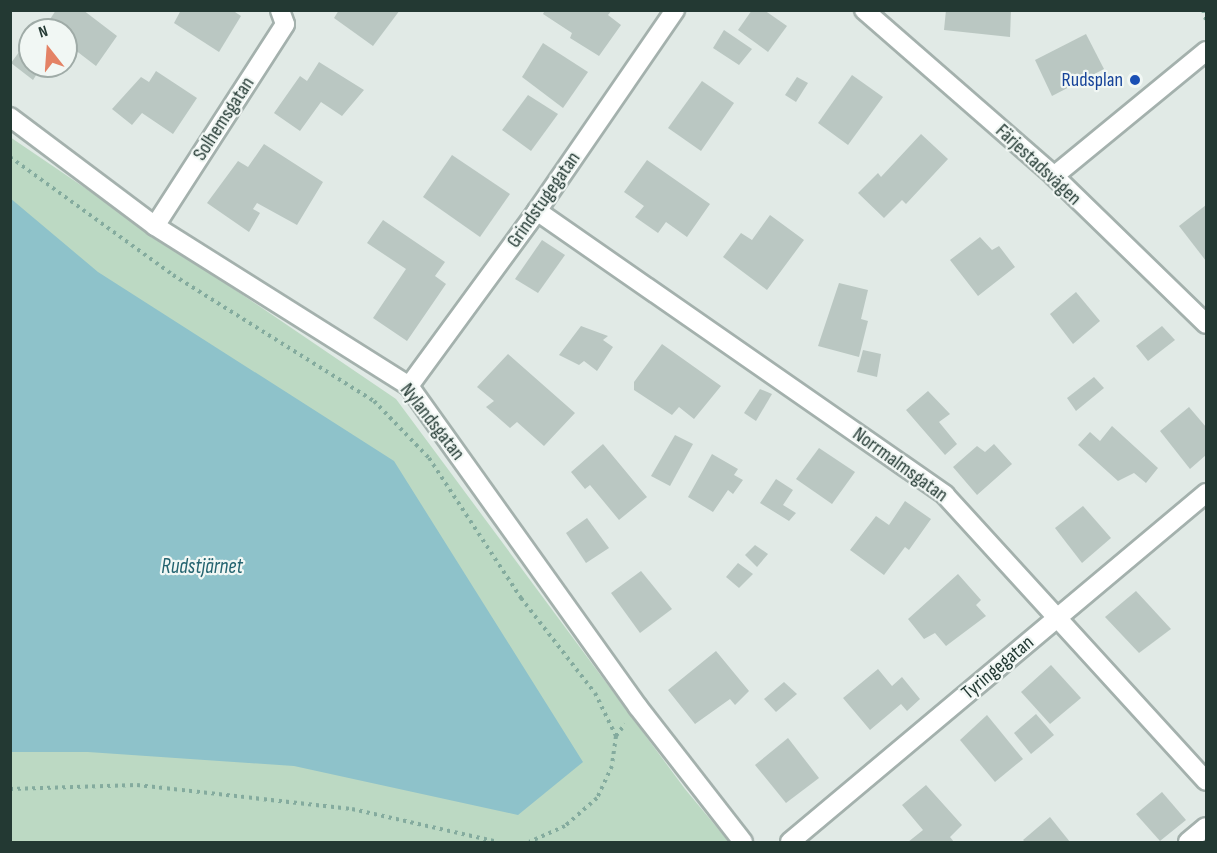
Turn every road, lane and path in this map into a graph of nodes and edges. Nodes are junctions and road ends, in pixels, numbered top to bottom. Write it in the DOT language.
graph roads {
  1 [pos="280,10"];
  2 [pos="675,10"];
  3 [pos="864,10"];
  4 [pos="1203,10"];
  5 [pos="1206,20"];
  6 [pos="1206,51"];
  7 [pos="10,117"];
  8 [pos="10,158"];
  9 [pos="1054,176"];
  10 [pos="537,211"];
  11 [pos="155,226"];
  12 [pos="1206,324"];
  13 [pos="409,386"];
  14 [pos="1206,493"];
  15 [pos="1058,618"];
  16 [pos="1206,781"];
  17 [pos="10,789"];
  18 [pos="1206,827"];
  19 [pos="498,843"];
  20 [pos="529,843"];
  21 [pos="743,843"];
  22 [pos="790,843"];
  23 [pos="1188,843"];
  1 -- 11 [label="street, Solhemsgatan"];
  2 -- 10 [label="street, Grindstugegatan"];
  3 -- 9 [label="street, Färjestadsvägen"];
  4 -- 5 [label="path"];
  6 -- 9 [label="street"];
  7 -- 11 [label="street, Nylandsgatan"];
  8 -- 20 [label="path"];
  9 -- 12 [label="street, Färjestadsvägen"];
  10 -- 13 [label="street, Grindstugegatan"];
  10 -- 15 [label="street, Norrmalmsgatan"];
  11 -- 13 [label="street, Nylandsgatan"];
  13 -- 21 [label="street, Nylandsgatan"];
  14 -- 15 [label="street, Tyringegatan"];
  15 -- 16 [label="street, Norrmalmsgatan"];
  15 -- 22 [label="street, Tyringegatan"];
  17 -- 19 [label="path"];
  18 -- 23 [label="street"];
}
